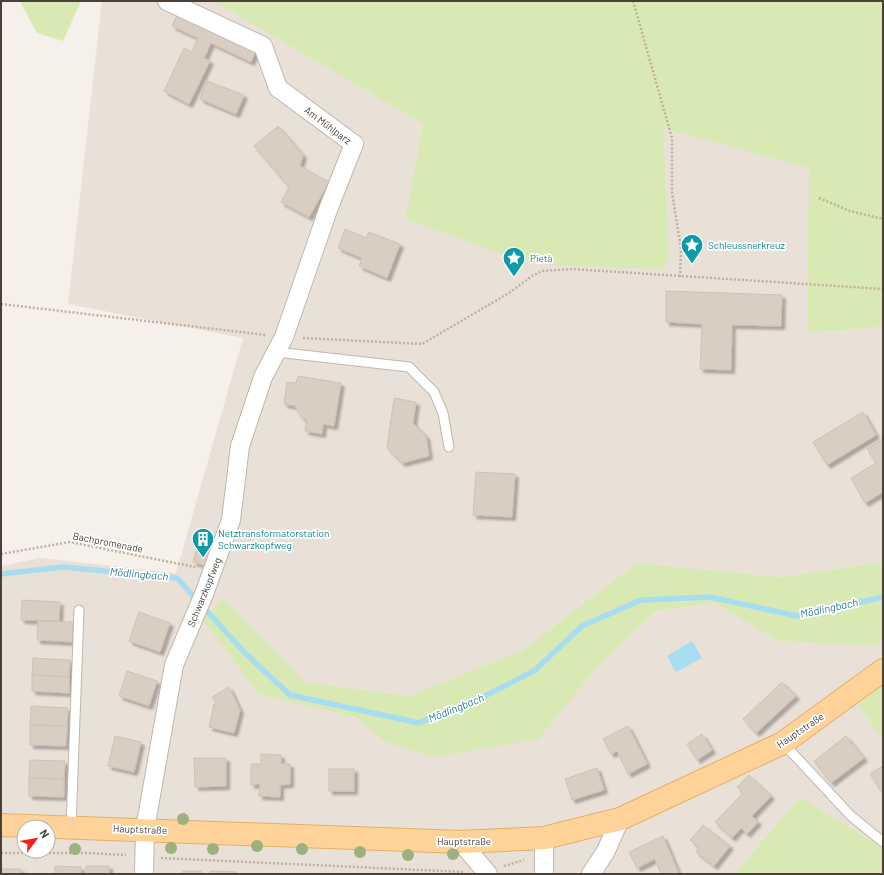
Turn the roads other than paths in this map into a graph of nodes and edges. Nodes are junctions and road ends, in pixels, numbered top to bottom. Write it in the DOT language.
graph roads {
  1 [pos="167,1"];
  2 [pos="280,344"];
  3 [pos="449,447"];
  4 [pos="79,610"];
  5 [pos="883,670"];
  6 [pos="783,743"];
  7 [pos="620,818"];
  8 [pos="1,825"];
  9 [pos="70,827"];
  10 [pos="145,829"];
  11 [pos="461,842"];
  12 [pos="883,842"];
  13 [pos="544,846"];
  14 [pos="144,865"];
  15 [pos="487,873"];
  16 [pos="544,874"];
  17 [pos="591,874"];
  1 -- 2 [label="street, Am Mühlparz"];
  2 -- 3 [label="lane"];
  2 -- 10 [label="street, Schwarzkopfweg"];
  4 -- 9 [label="lane"];
  5 -- 6 [label="main road, Hauptstraße"];
  6 -- 7 [label="main road, Hauptstraße"];
  6 -- 12 [label="lane"];
  7 -- 13 [label="main road, Hauptstraße"];
  7 -- 17 [label="street"];
  8 -- 9 [label="main road, Hauptstraße"];
  9 -- 10 [label="main road, Hauptstraße"];
  10 -- 11 [label="main road, Hauptstraße"];
  10 -- 14 [label="street, Schwarzkopfweg"];
  11 -- 13 [label="main road, Hauptstraße"];
  11 -- 15 [label="street"];
  13 -- 16 [label="street"];
}
